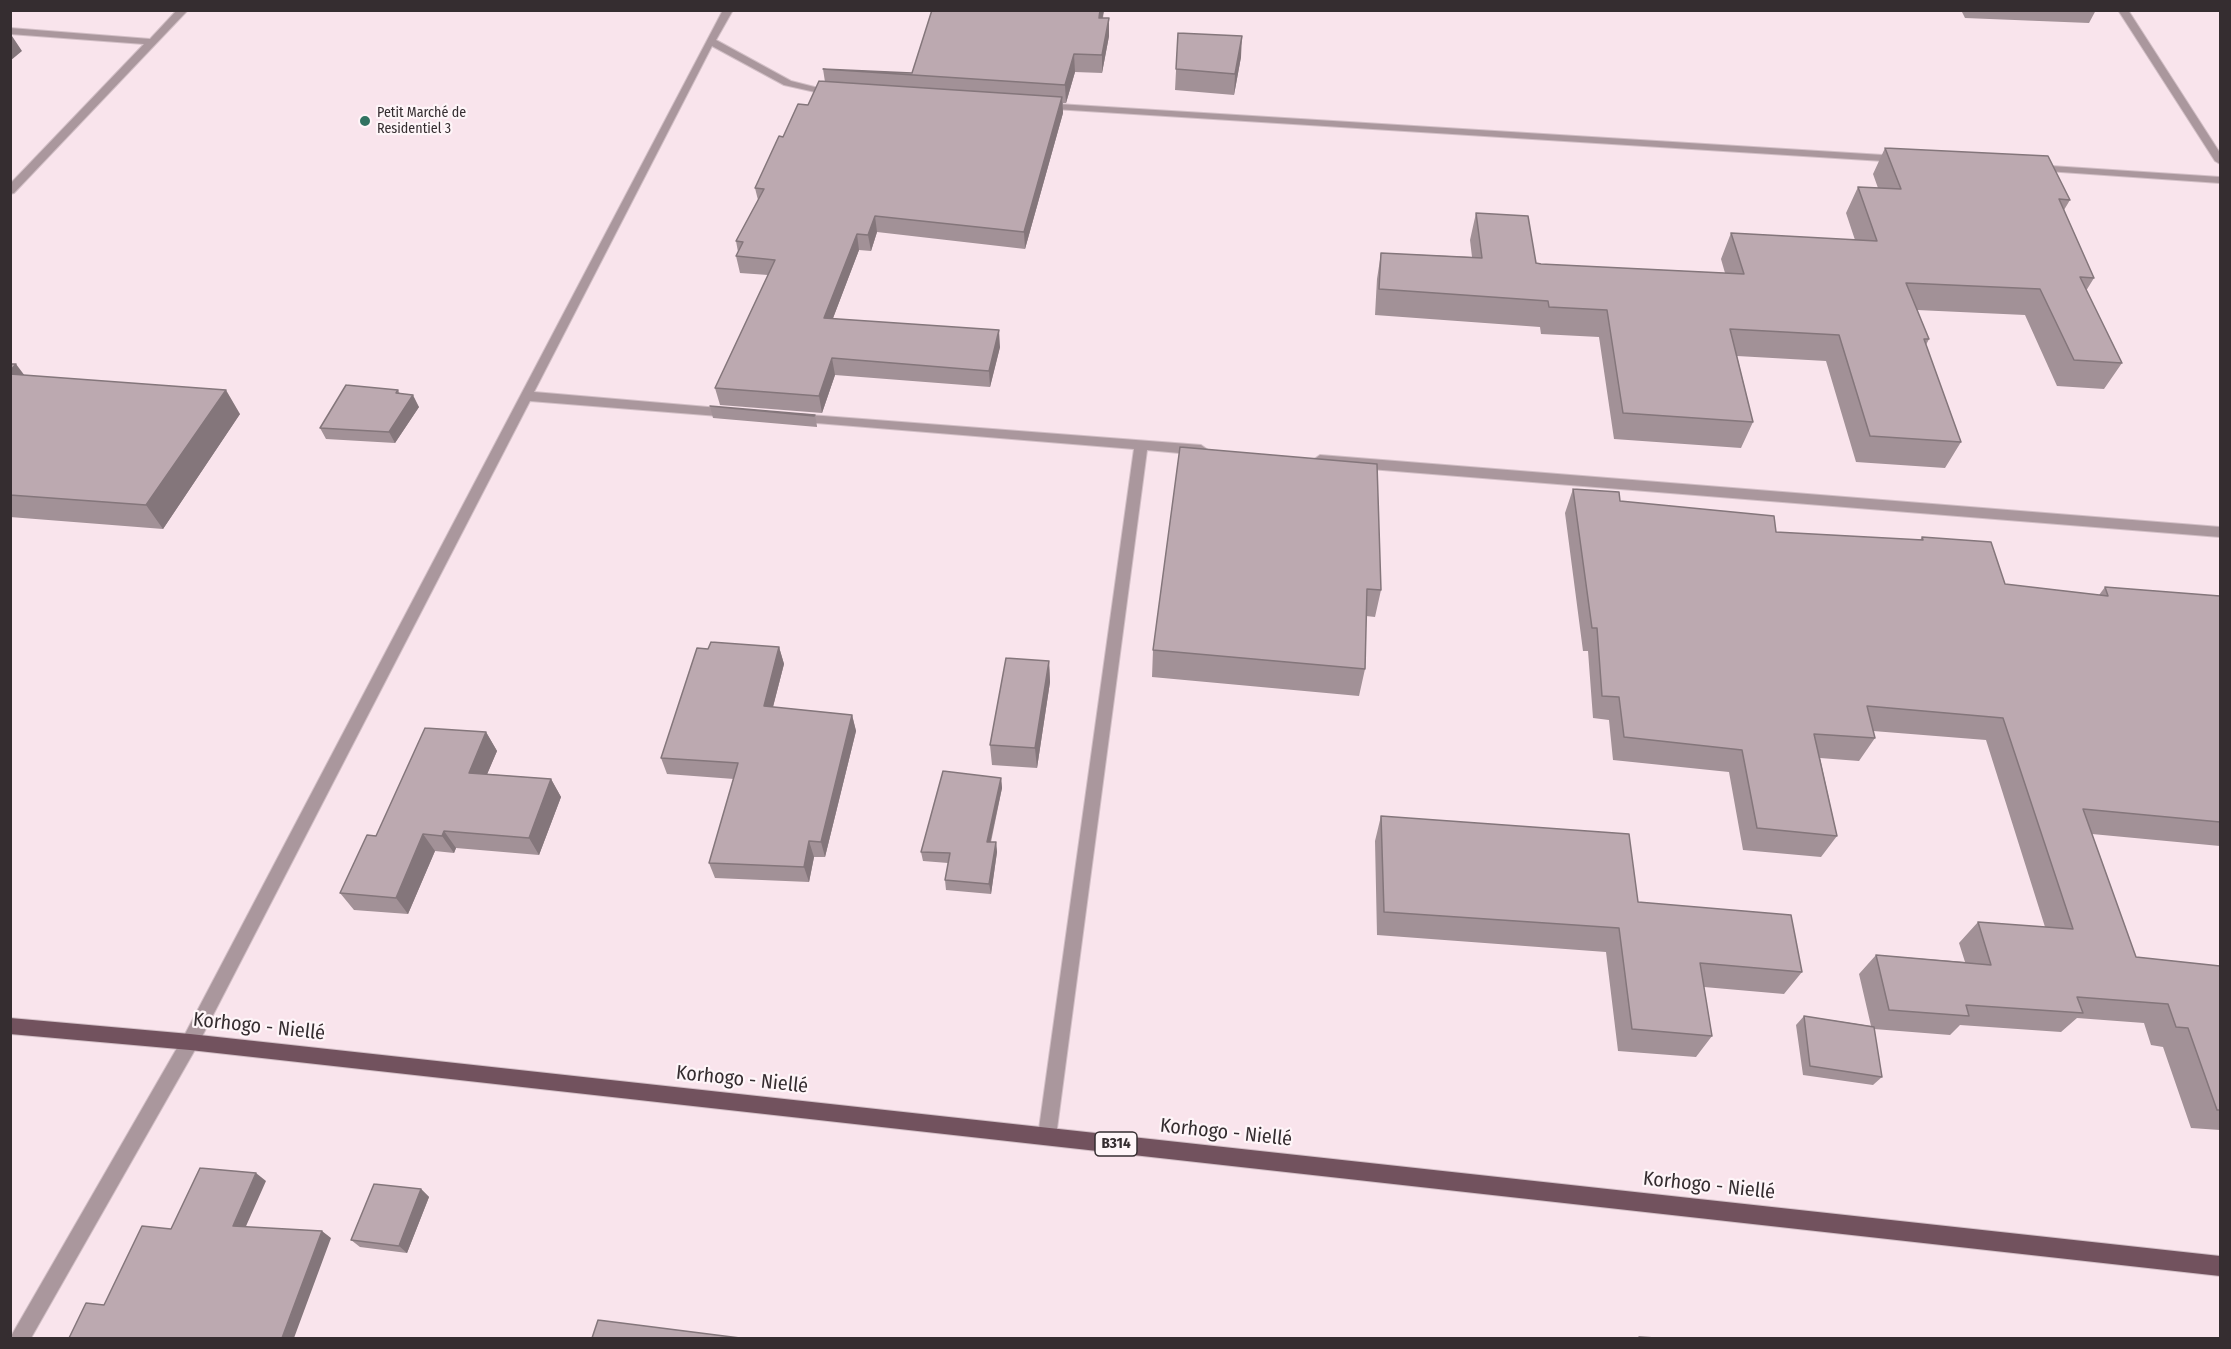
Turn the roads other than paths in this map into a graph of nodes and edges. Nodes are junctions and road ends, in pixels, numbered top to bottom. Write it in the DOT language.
graph roads {
  1 [pos="183,10"];
  2 [pos="728,10"];
  3 [pos="2123,10"];
  4 [pos="10,31"];
  5 [pos="710,41"];
  6 [pos="152,42"];
  7 [pos="848,94"];
  8 [pos="1026,105"];
  9 [pos="1910,160"];
  10 [pos="2220,161"];
  11 [pos="2029,168"];
  12 [pos="2220,180"];
  13 [pos="10,192"];
  14 [pos="525,396"];
  15 [pos="750,414"];
  16 [pos="786,417"];
  17 [pos="1141,445"];
  18 [pos="1212,451"];
  19 [pos="1307,458"];
  20 [pos="2220,532"];
  21 [pos="10,1026"];
  22 [pos="190,1042"];
  23 [pos="1047,1136"];
  24 [pos="2220,1266"];
  25 [pos="20,1338"];
  1 -- 6 [label="street"];
  2 -- 5 [label="street"];
  3 -- 10 [label="street"];
  4 -- 6 [label="street"];
  5 -- 7 [label="street"];
  5 -- 14 [label="street"];
  6 -- 13 [label="street"];
  8 -- 9 [label="street"];
  11 -- 12 [label="street"];
  14 -- 15 [label="street"];
  14 -- 22 [label="street"];
  16 -- 17 [label="street"];
  17 -- 18 [label="street"];
  17 -- 23 [label="street"];
  19 -- 20 [label="street"];
  21 -- 22 [label="main road, Korhogo - Niellé / B314"];
  22 -- 23 [label="main road, Korhogo - Niellé / B314"];
  22 -- 25 [label="street"];
  23 -- 24 [label="main road, Korhogo - Niellé / B314"];
}
